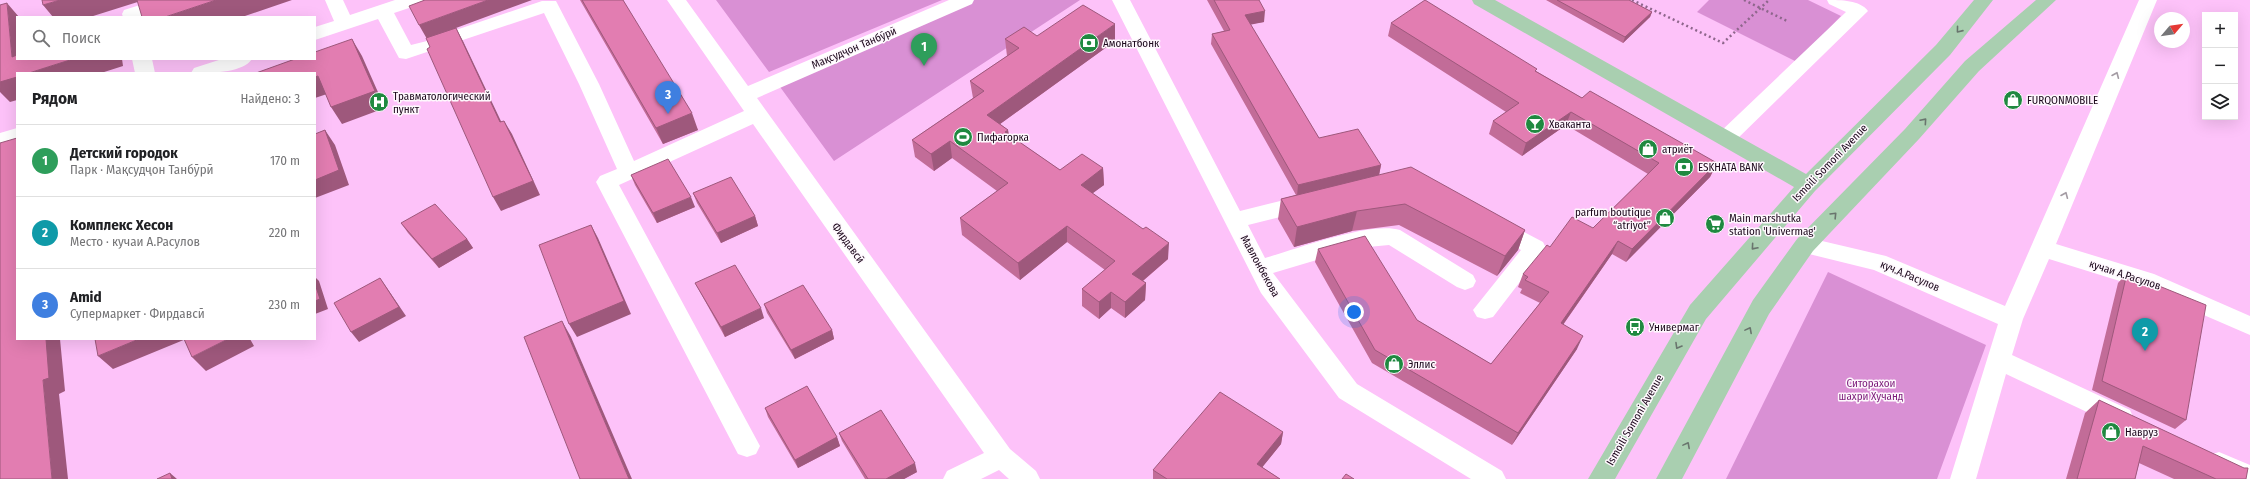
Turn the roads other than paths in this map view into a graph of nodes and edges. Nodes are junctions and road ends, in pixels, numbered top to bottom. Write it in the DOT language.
graph roads {
  1 [pos="334,0"];
  2 [pos="414,0"];
  3 [pos="676,0"];
  4 [pos="965,0"];
  5 [pos="1122,0"];
  6 [pos="1481,0"];
  7 [pos="1836,0"];
  8 [pos="1984,0"];
  9 [pos="2048,0"];
  10 [pos="2148,0"];
  11 [pos="167,3"];
  12 [pos="384,10"];
  13 [pos="132,16"];
  14 [pos="345,24"];
  15 [pos="316,34"];
  16 [pos="142,60"];
  17 [pos="239,60"];
  18 [pos="145,72"];
  19 [pos="204,72"];
  20 [pos="744,96"];
  21 [pos="756,114"];
  22 [pos="16,135"];
  23 [pos="1726,138"];
  24 [pos="0,140"];
  25 [pos="630,172"];
  26 [pos="1808,185"];
  27 [pos="1327,198"];
  28 [pos="1480,216"];
  29 [pos="1234,220"];
  30 [pos="2046,240"];
  31 [pos="1805,245"];
  32 [pos="1259,268"];
  33 [pos="1465,281"];
  34 [pos="1485,310"];
  35 [pos="2011,318"];
  36 [pos="2250,326"];
  37 [pos="1999,360"];
  38 [pos="2142,427"];
  39 [pos="747,446"];
  40 [pos="2200,454"];
  41 [pos="1001,457"];
  42 [pos="2250,477"];
  43 [pos="956,479"];
  44 [pos="1027,479"];
  45 [pos="1493,479"];
  46 [pos="1601,479"];
  47 [pos="1669,479"];
  48 [pos="1963,479"];
  1 -- 14 [label="street"];
  2 -- 12 [label="street"];
  3 -- 20 [label="street, Фирдавсӣ"];
  4 -- 20 [label="street, Мақсудҷон Танбӯрӣ"];
  5 -- 29 [label="street, Мавлонбекова"];
  6 -- 23 [label="main road"];
  7 -- 23 [label="street"];
  8 -- 26 [label="main road, Ismoili Somoni Avenue, one-way"];
  31 -- 9 [label="main road, one-way"];
  30 -- 10 [label="street, one-way"];
  11 -- 13 [label="street"];
  12 -- 14 [label="street"];
  12 -- 25 [label="street"];
  14 -- 15 [label="street"];
  16 -- 18 [label="street"];
  17 -- 19 [label="street"];
  20 -- 21 [label="street, Фирдавсӣ"];
  21 -- 25 [label="street"];
  21 -- 41 [label="street, Фирдавсӣ"];
  22 -- 24 [label="street"];
  23 -- 26 [label="main road"];
  25 -- 39 [label="street"];
  26 -- 46 [label="main road, Ismoili Somoni Avenue, one-way"];
  27 -- 29 [label="street"];
  28 -- 34 [label="street"];
  29 -- 32 [label="street, Мавлонбекова"];
  30 -- 35 [label="street"];
  30 -- 36 [label="street, кучаи А.Расулов"];
  31 -- 35 [label="street, куч.А.Расулов"];
  47 -- 31 [label="main road, one-way"];
  32 -- 33 [label="street"];
  32 -- 45 [label="street, Мавлонбекова"];
  35 -- 37 [label="street"];
  37 -- 38 [label="street"];
  37 -- 48 [label="street"];
  40 -- 42 [label="street"];
  41 -- 43 [label="street"];
  41 -- 44 [label="street, Фирдавсӣ"];
}
